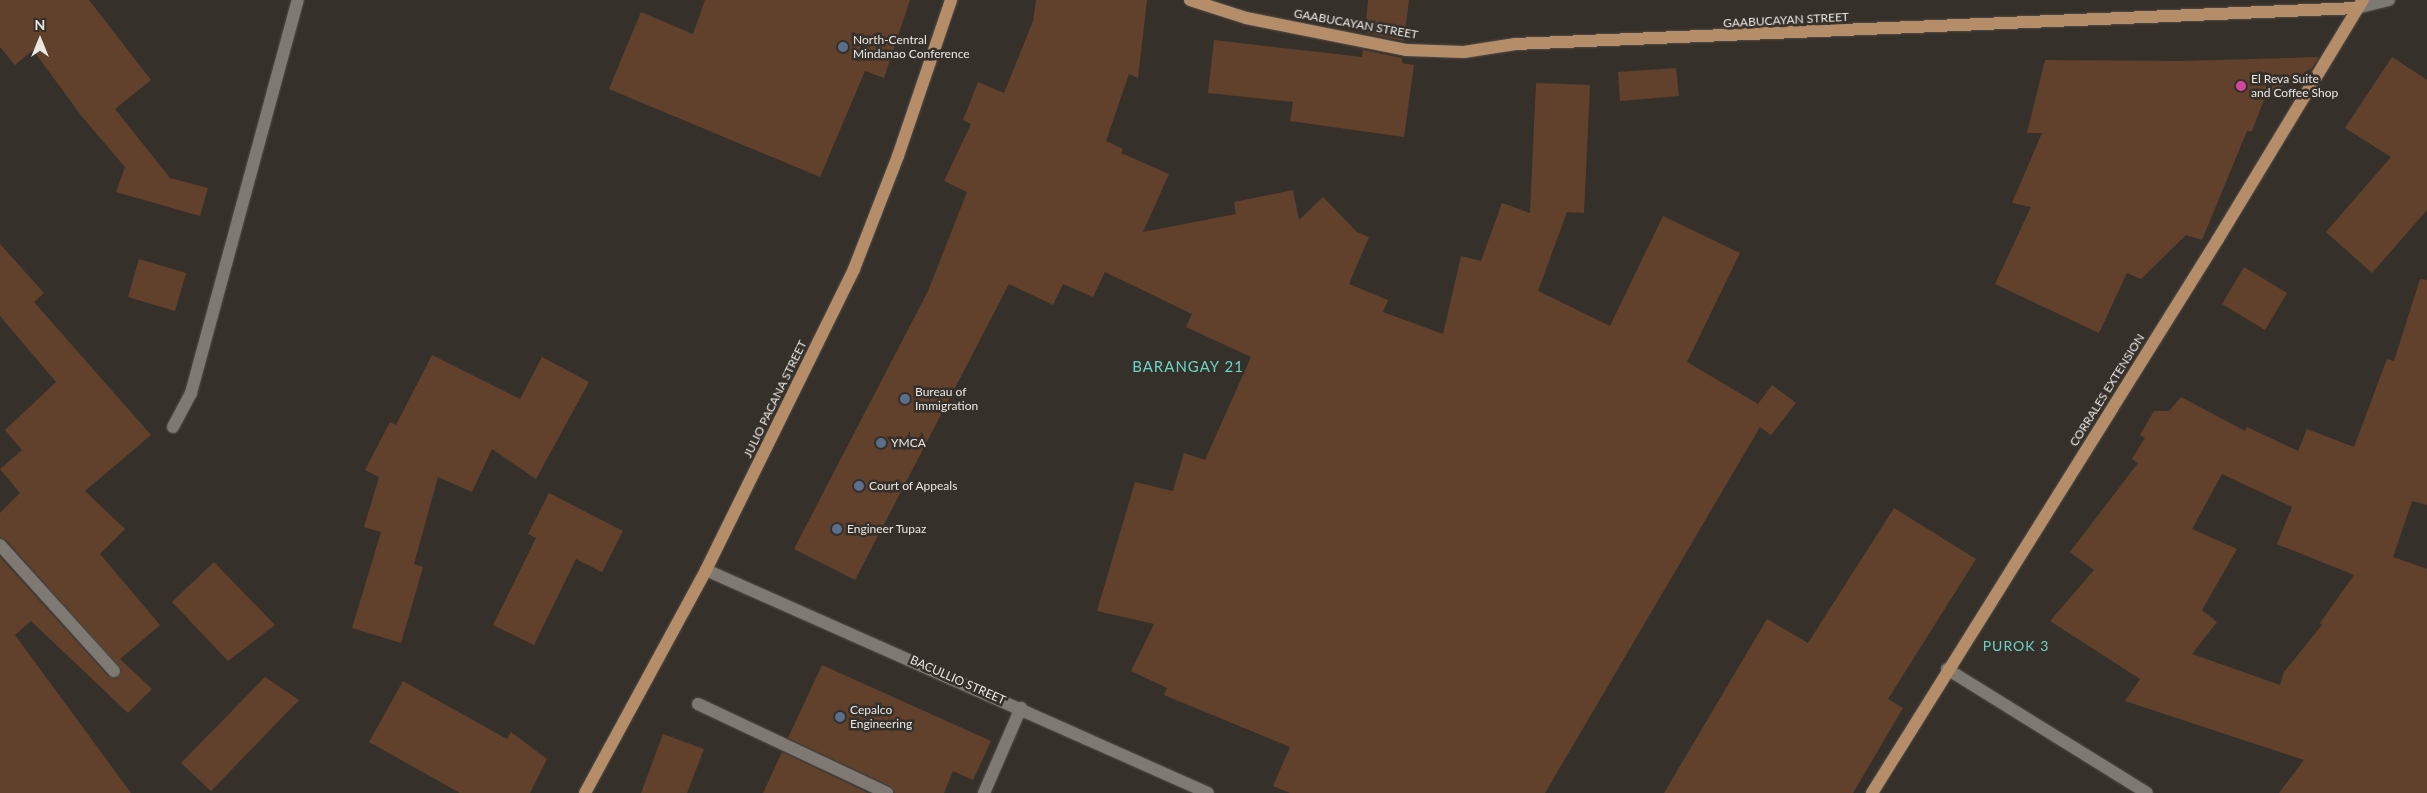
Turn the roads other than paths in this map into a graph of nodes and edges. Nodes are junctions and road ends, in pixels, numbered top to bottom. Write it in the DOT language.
graph roads {
  1 [pos="298,0"];
  2 [pos="951,0"];
  3 [pos="1190,0"];
  4 [pos="2389,0"];
  5 [pos="2359,4"];
  6 [pos="173,427"];
  7 [pos="0,545"];
  8 [pos="706,570"];
  9 [pos="1947,669"];
  10 [pos="114,670"];
  11 [pos="698,704"];
  12 [pos="1021,708"];
  13 [pos="584,793"];
  14 [pos="887,793"];
  15 [pos="984,793"];
  16 [pos="1208,793"];
  17 [pos="1872,793"];
  18 [pos="2147,793"];
  1 -- 6 [label="street"];
  2 -- 8 [label="main road, JULIO PACANA STREET"];
  3 -- 5 [label="main road, GAABUCAYAN STREET"];
  4 -- 5 [label="street, GAABUCAYAN STREET"];
  5 -- 9 [label="main road, CORRALES EXTENSION"];
  7 -- 10 [label="street"];
  8 -- 12 [label="street, BACULLIO STREET"];
  8 -- 13 [label="main road, JULIO PACANA STREET"];
  9 -- 17 [label="main road, CORRALES EXTENSION"];
  9 -- 18 [label="street"];
  11 -- 14 [label="street"];
  12 -- 15 [label="street"];
  12 -- 16 [label="street, BACULLIO STREET"];
}
